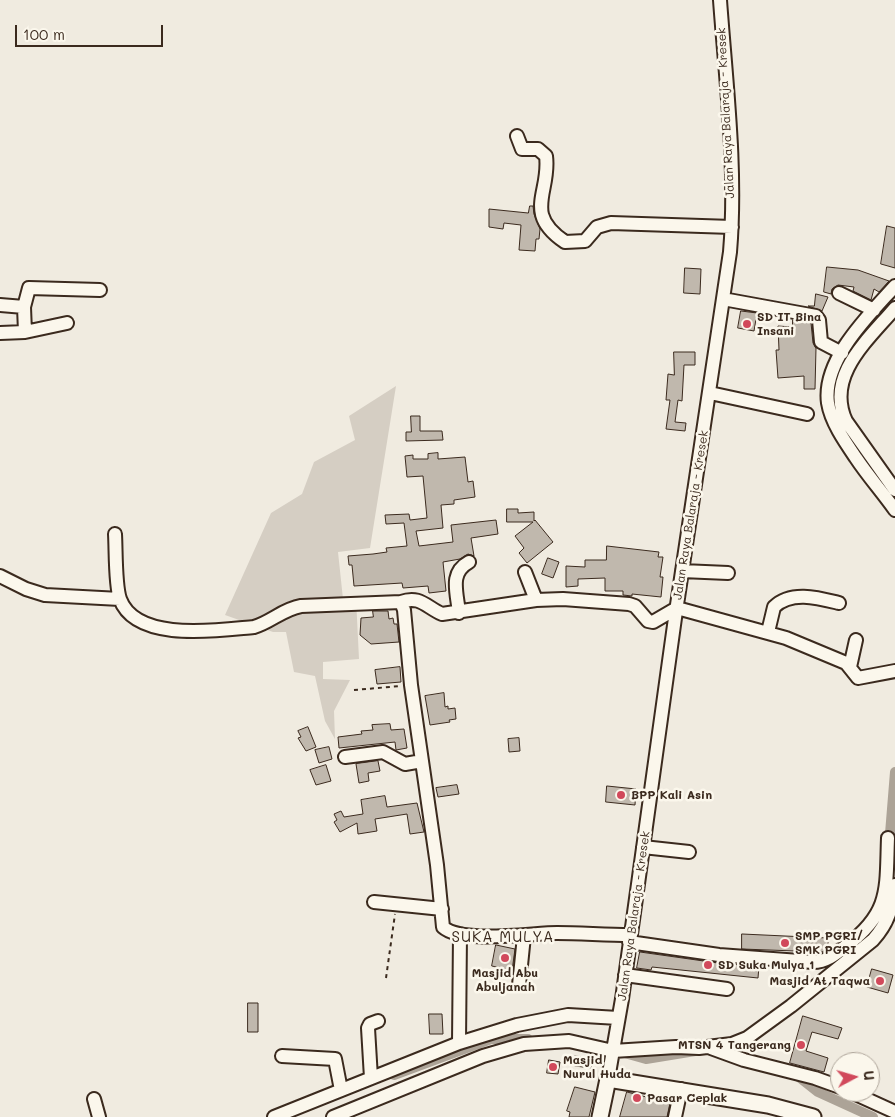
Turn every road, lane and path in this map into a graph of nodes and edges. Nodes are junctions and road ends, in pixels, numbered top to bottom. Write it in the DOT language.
graph roads {
  1 [pos="720,0"];
  2 [pos="518,136"];
  3 [pos="732,227"];
  4 [pos="895,286"];
  5 [pos="100,290"];
  6 [pos="839,293"];
  7 [pos="724,299"];
  8 [pos="0,305"];
  9 [pos="24,307"];
  10 [pos="895,308"];
  11 [pos="874,310"];
  12 [pos="67,323"];
  13 [pos="25,332"];
  14 [pos="0,333"];
  15 [pos="842,353"];
  16 [pos="710,392"];
  17 [pos="807,414"];
  18 [pos="895,490"];
  19 [pos="895,510"];
  20 [pos="115,534"];
  21 [pos="469,562"];
  22 [pos="682,571"];
  23 [pos="526,572"];
  24 [pos="728,573"];
  25 [pos="0,576"];
  26 [pos="120,598"];
  27 [pos="536,600"];
  28 [pos="401,602"];
  29 [pos="839,603"];
  30 [pos="677,608"];
  31 [pos="459,613"];
  32 [pos="768,632"];
  33 [pos="856,640"];
  34 [pos="850,667"];
  35 [pos="895,671"];
  36 [pos="411,685"];
  37 [pos="354,690"];
  38 [pos="345,757"];
  39 [pos="422,761"];
  40 [pos="888,838"];
  41 [pos="643,847"];
  42 [pos="689,852"];
  43 [pos="895,885"];
  44 [pos="374,902"];
  45 [pos="397,904"];
  46 [pos="442,909"];
  47 [pos="460,934"];
  48 [pos="524,936"];
  49 [pos="630,938"];
  50 [pos="625,975"];
  51 [pos="386,978"];
  52 [pos="519,985"];
  53 [pos="727,989"];
  54 [pos="378,1021"];
  55 [pos="618,1023"];
  56 [pos="709,1047"];
  57 [pos="614,1049"];
  58 [pos="459,1052"];
  59 [pos="282,1056"];
  60 [pos="371,1078"];
  61 [pos="608,1078"];
  62 [pos="830,1083"];
  63 [pos="341,1090"];
  64 [pos="681,1090"];
  65 [pos="94,1099"];
  66 [pos="873,1102"];
  67 [pos="895,1112"];
  68 [pos="99,1117"];
  69 [pos="274,1117"];
  70 [pos="333,1117"];
  71 [pos="600,1117"];
  72 [pos="674,1117"];
  73 [pos="813,1117"];
  1 -- 3 [label="street, Jalan Raya Balaraja - Kresek"];
  2 -- 3 [label="street"];
  3 -- 7 [label="street, Jalan Raya Balaraja - Kresek"];
  4 -- 11 [label="street"];
  5 -- 9 [label="street"];
  6 -- 11 [label="street"];
  7 -- 15 [label="street"];
  7 -- 16 [label="street, Jalan Raya Balaraja - Kresek"];
  8 -- 9 [label="street"];
  9 -- 13 [label="street"];
  10 -- 18 [label="street"];
  11 -- 15 [label="street"];
  12 -- 13 [label="street"];
  13 -- 14 [label="street"];
  15 -- 19 [label="street"];
  16 -- 17 [label="street"];
  16 -- 22 [label="street, Jalan Raya Balaraja - Kresek"];
  20 -- 26 [label="street"];
  21 -- 31 [label="street"];
  22 -- 24 [label="street"];
  22 -- 30 [label="street, Jalan Raya Balaraja - Kresek"];
  23 -- 27 [label="street"];
  25 -- 26 [label="street"];
  26 -- 28 [label="street"];
  27 -- 30 [label="street"];
  27 -- 31 [label="street"];
  28 -- 31 [label="street"];
  28 -- 36 [label="street"];
  29 -- 32 [label="street"];
  30 -- 32 [label="street"];
  30 -- 41 [label="street, Jalan Raya Balaraja - Kresek"];
  32 -- 34 [label="street"];
  33 -- 34 [label="street"];
  34 -- 35 [label="street"];
  36 -- 37 [label="path"];
  36 -- 39 [label="street"];
  38 -- 39 [label="street"];
  39 -- 46 [label="street"];
  40 -- 49 [label="street"];
  41 -- 42 [label="street"];
  41 -- 49 [label="street, Jalan Raya Balaraja - Kresek"];
  43 -- 56 [label="street"];
  44 -- 45 [label="street"];
  45 -- 46 [label="street"];
  45 -- 51 [label="path"];
  46 -- 47 [label="street"];
  47 -- 48 [label="street"];
  47 -- 58 [label="street"];
  48 -- 49 [label="street"];
  48 -- 52 [label="street"];
  49 -- 50 [label="street, Jalan Raya Balaraja - Kresek"];
  50 -- 53 [label="street"];
  50 -- 55 [label="street, Jalan Raya Balaraja - Kresek"];
  54 -- 60 [label="street"];
  55 -- 57 [label="street, Jalan Raya Balaraja - Kresek"];
  55 -- 58 [label="street"];
  56 -- 57 [label="street"];
  56 -- 62 [label="street"];
  57 -- 58 [label="street"];
  57 -- 61 [label="street, Jalan Raya Balaraja - Kresek"];
  58 -- 60 [label="street"];
  58 -- 70 [label="street"];
  59 -- 63 [label="street"];
  60 -- 63 [label="street"];
  61 -- 64 [label="main road"];
  61 -- 71 [label="main road"];
  63 -- 69 [label="street"];
  64 -- 72 [label="street"];
  64 -- 73 [label="main road"];
  65 -- 68 [label="street"];
  66 -- 67 [label="street"];
}
